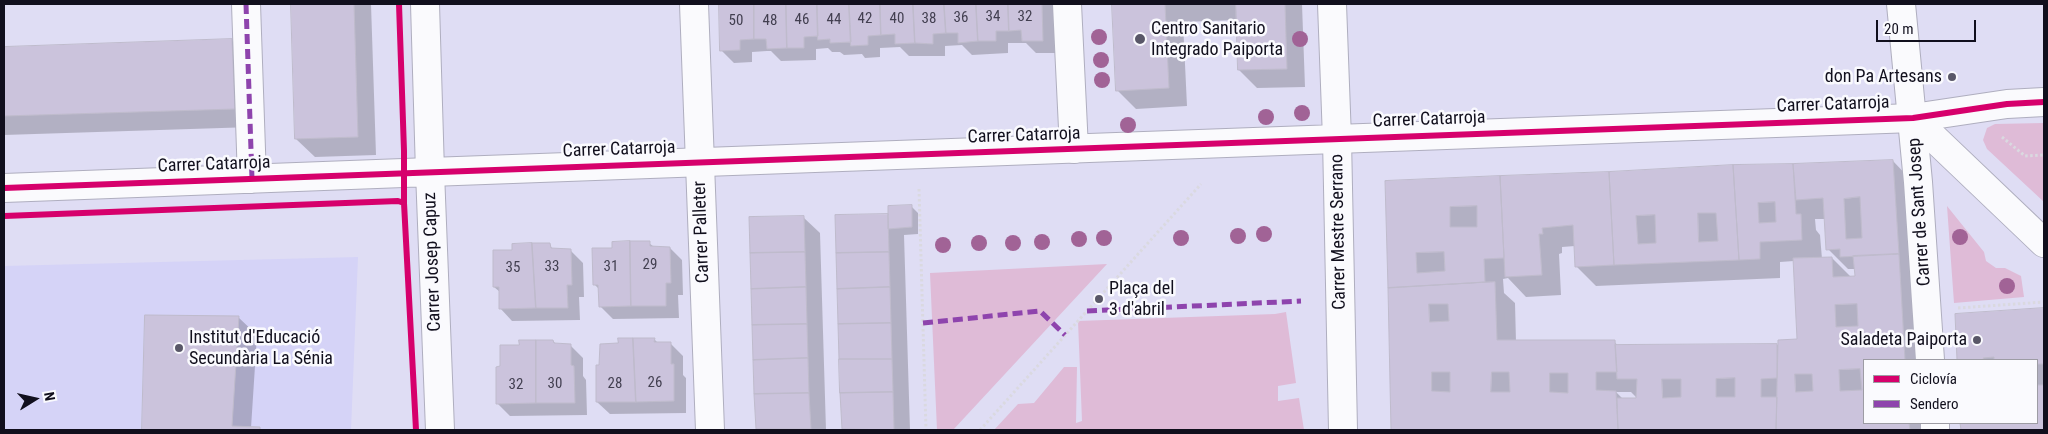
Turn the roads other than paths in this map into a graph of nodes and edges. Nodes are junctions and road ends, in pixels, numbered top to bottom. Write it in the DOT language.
graph roads {
  1 [pos="246,4"];
  2 [pos="425,4"];
  3 [pos="694,4"];
  4 [pos="1067,4"];
  5 [pos="1332,4"];
  6 [pos="1901,4"];
  7 [pos="2044,102"];
  8 [pos="1912,118"];
  9 [pos="1337,139"];
  10 [pos="1074,149"];
  11 [pos="699,163"];
  12 [pos="430,172"];
  13 [pos="252,179"];
  14 [pos="4,188"];
  15 [pos="2044,243"];
  16 [pos="1930,359"];
  17 [pos="440,430"];
  18 [pos="710,430"];
  19 [pos="1343,430"];
  1 -- 13 [label="street"];
  2 -- 12 [label="street, Carrer Josep Capuz"];
  3 -- 11 [label="street, Carrer Palleter"];
  4 -- 10 [label="street"];
  5 -- 9 [label="street, Carrer Mestre Serrano"];
  6 -- 8 [label="street, Carrer de Sant Josep"];
  7 -- 8 [label="street, Carrer Catarroja"];
  8 -- 9 [label="street, Carrer Catarroja"];
  8 -- 15 [label="street"];
  8 -- 16 [label="street, Carrer de Sant Josep"];
  9 -- 10 [label="street, Carrer Catarroja"];
  9 -- 19 [label="street, Carrer Mestre Serrano"];
  10 -- 11 [label="street, Carrer Catarroja"];
  11 -- 12 [label="street, Carrer Catarroja"];
  11 -- 18 [label="street, Carrer Palleter"];
  12 -- 13 [label="street, Carrer Catarroja"];
  12 -- 17 [label="street, Carrer Josep Capuz"];
  13 -- 14 [label="street, Carrer Catarroja"];
}
